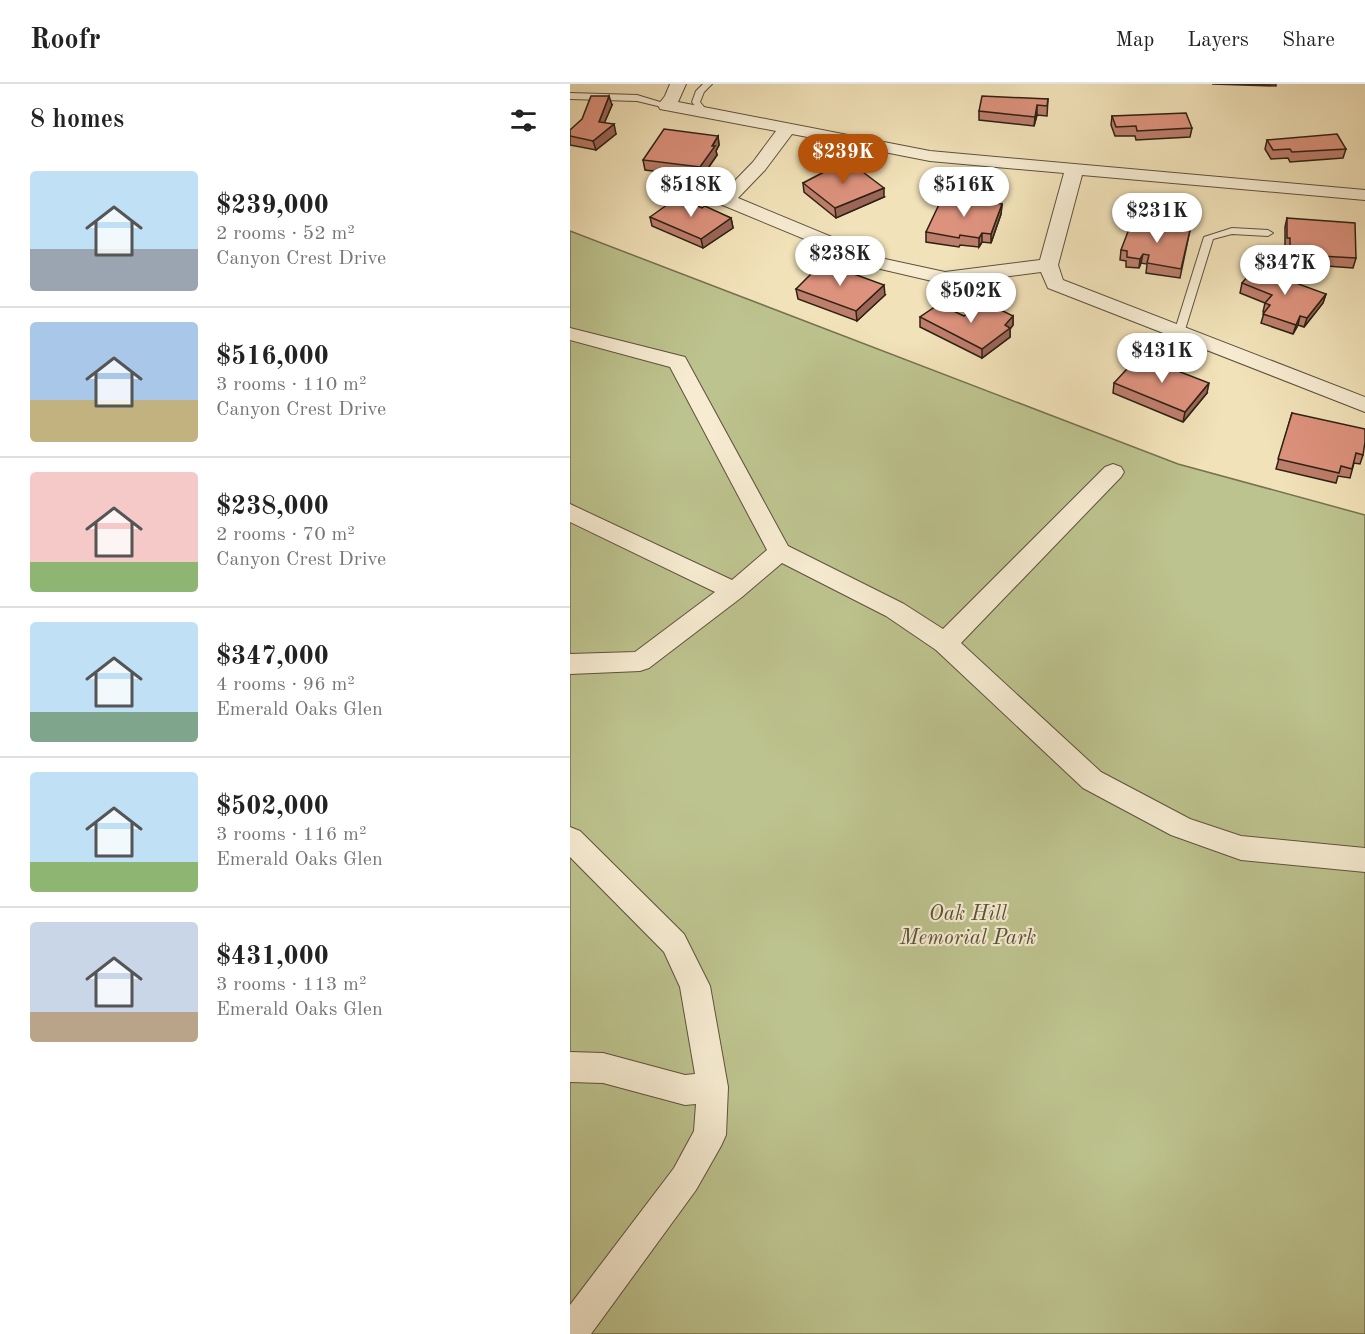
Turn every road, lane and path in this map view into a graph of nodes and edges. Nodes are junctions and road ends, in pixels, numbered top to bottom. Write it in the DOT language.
graph roads {
  1 [pos="678,84"];
  2 [pos="708,84"];
  3 [pos="570,96"];
  4 [pos="666,105"];
  5 [pos="704,112"];
  6 [pos="787,129"];
  7 [pos="1075,167"];
  8 [pos="1365,195"];
  9 [pos="1268,233"];
  10 [pos="1048,265"];
  11 [pos="1179,333"];
  12 [pos="570,334"];
  13 [pos="1365,405"];
  14 [pos="1113,472"];
  15 [pos="570,512"];
  16 [pos="780,552"];
  17 [pos="734,591"];
  18 [pos="945,643"];
  19 [pos="570,664"];
  20 [pos="570,839"];
  21 [pos="1365,860"];
  22 [pos="570,1067"];
  23 [pos="713,1087"];
  24 [pos="570,1334"];
  1 -- 4 [label="street"];
  2 -- 5 [label="lane"];
  3 -- 4 [label="lane"];
  4 -- 5 [label="street"];
  5 -- 6 [label="street"];
  6 -- 7 [label="street"];
  6 -- 10 [label="street"];
  7 -- 8 [label="street"];
  7 -- 10 [label="street"];
  9 -- 11 [label="lane"];
  10 -- 11 [label="street"];
  11 -- 13 [label="street"];
  12 -- 16 [label="street"];
  14 -- 18 [label="street"];
  15 -- 17 [label="street"];
  16 -- 17 [label="street"];
  16 -- 18 [label="street"];
  17 -- 19 [label="street"];
  18 -- 21 [label="street"];
  20 -- 23 [label="street"];
  22 -- 23 [label="street"];
  23 -- 24 [label="street"];
}
